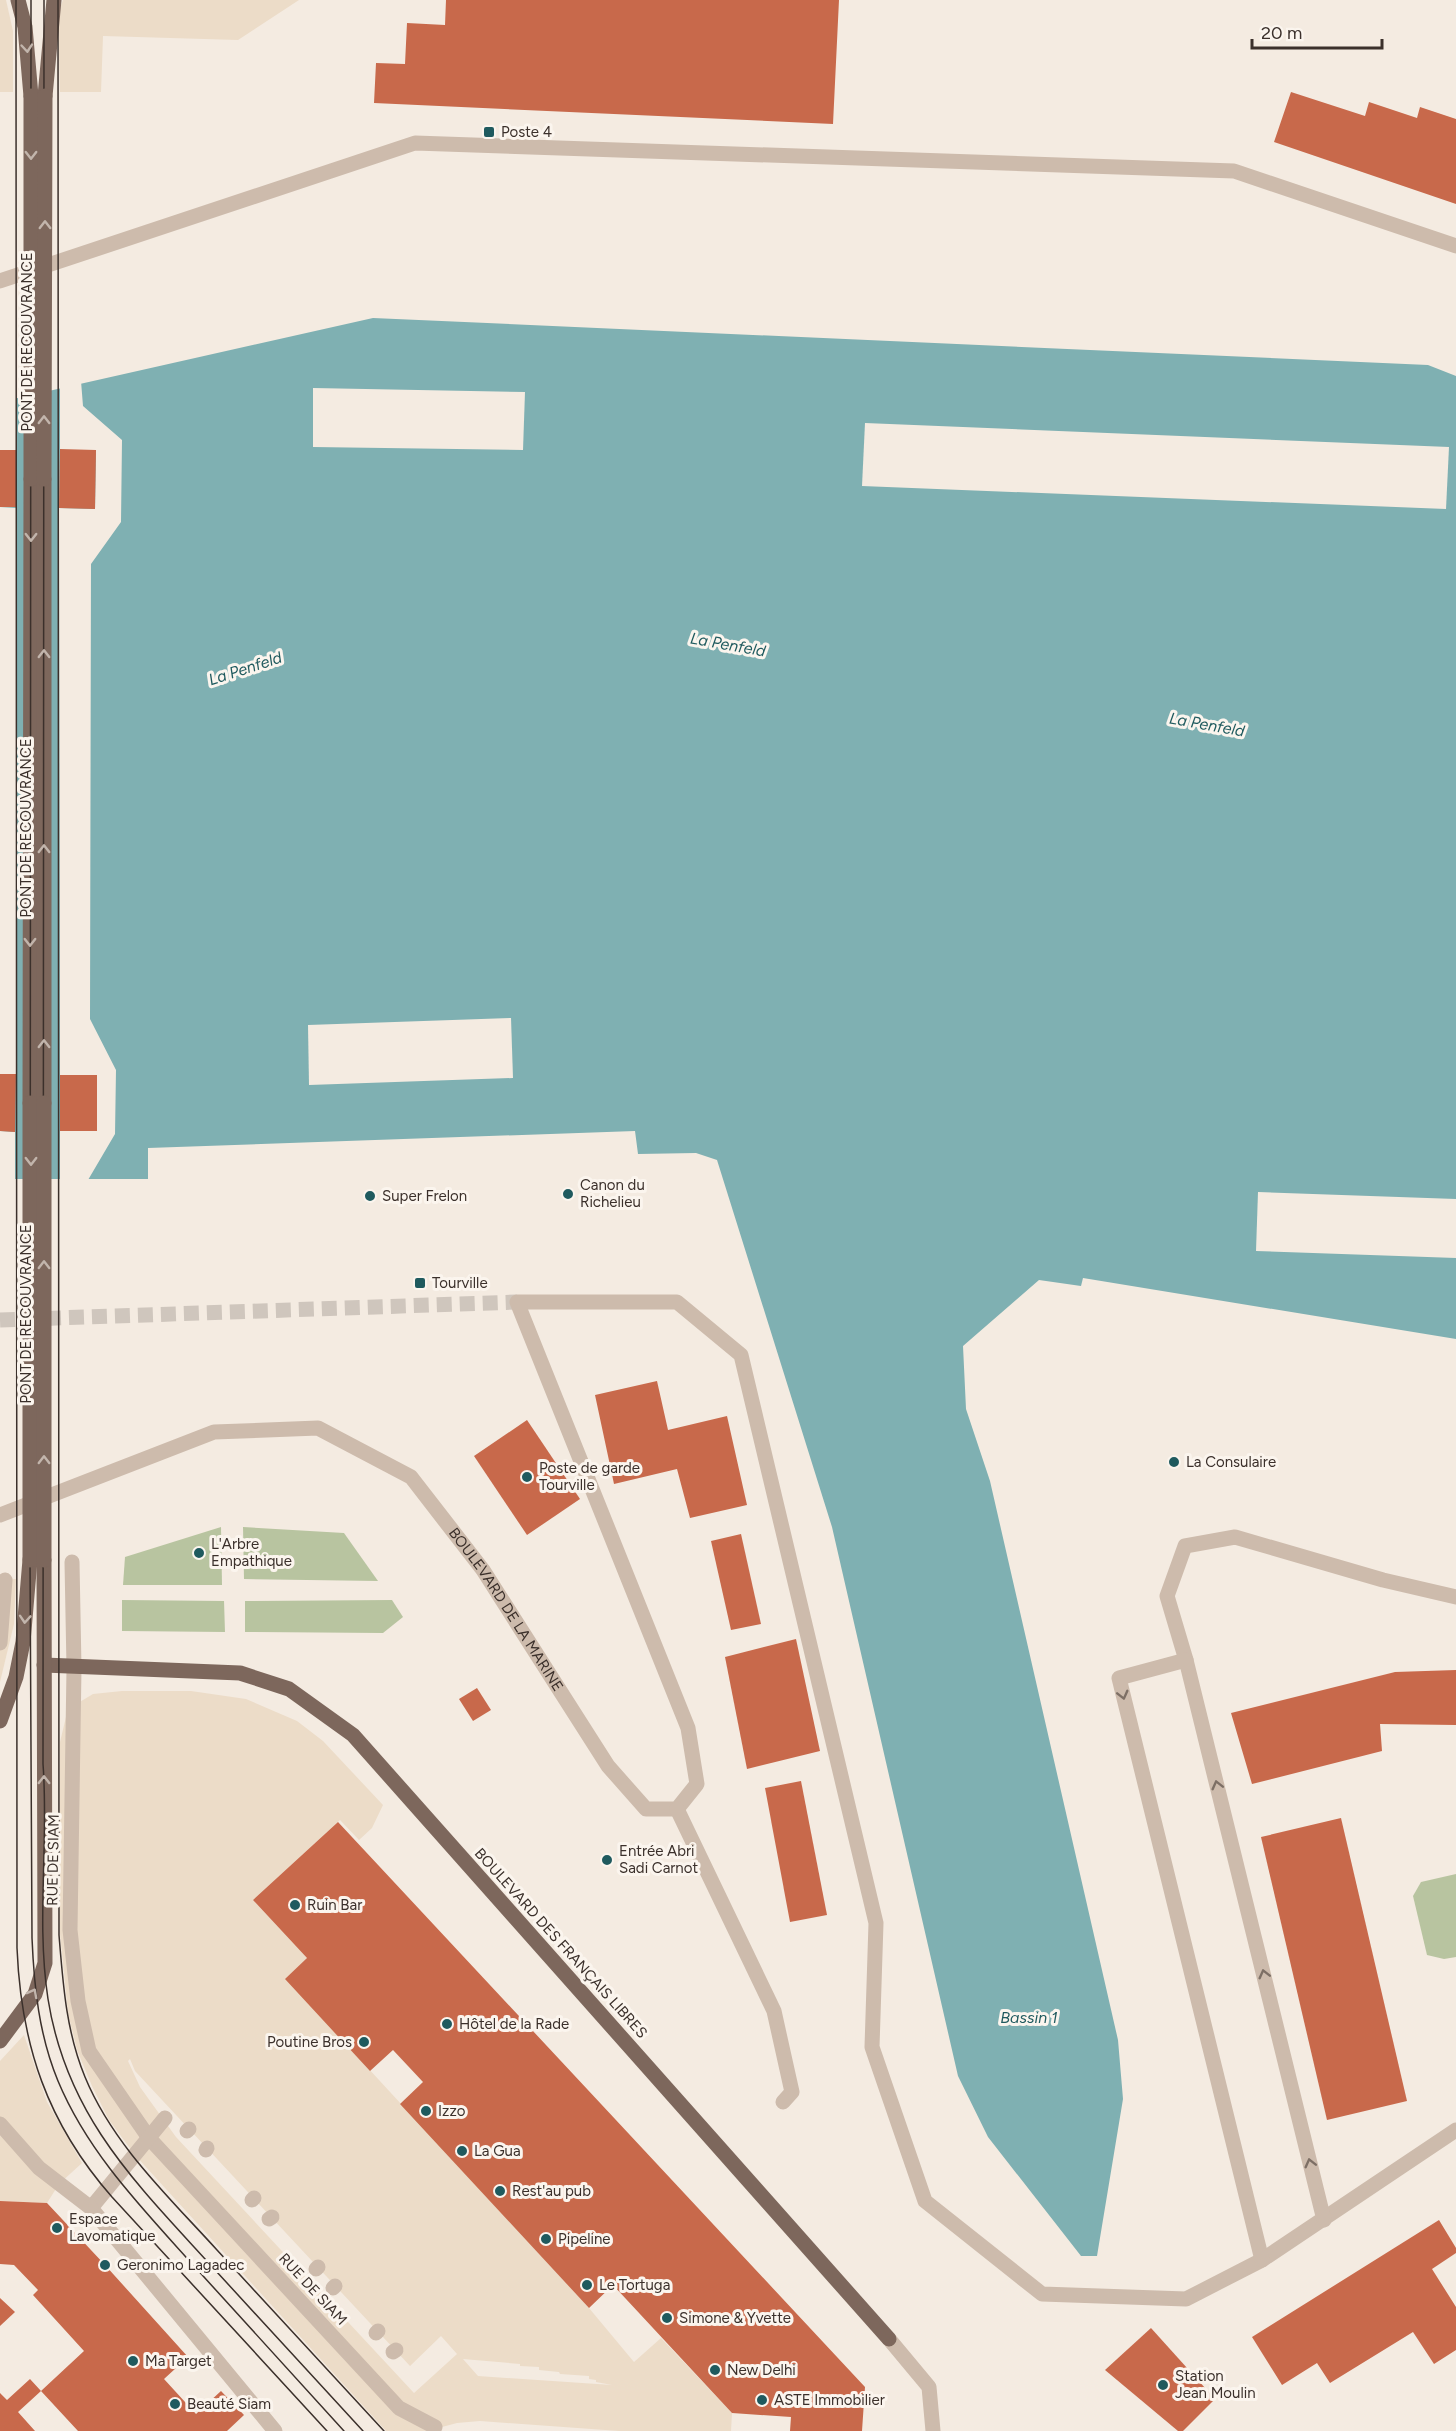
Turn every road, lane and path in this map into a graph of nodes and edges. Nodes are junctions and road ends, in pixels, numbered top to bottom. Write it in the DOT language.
graph roads {
  1 [pos="18,0"];
  2 [pos="54,0"];
  3 [pos="38,96"];
  4 [pos="1456,246"];
  5 [pos="0,281"];
  6 [pos="0,1515"];
  7 [pos="37,1560"];
  8 [pos="72,1562"];
  9 [pos="5,1580"];
  10 [pos="1456,1597"];
  11 [pos="0,1643"];
  12 [pos="1186,1660"];
  13 [pos="44,1665"];
  14 [pos="74,1668"];
  15 [pos="0,1720"];
  16 [pos="677,1809"];
  17 [pos="0,2041"];
  18 [pos="783,2102"];
  19 [pos="165,2118"];
  20 [pos="0,2124"];
  21 [pos="1456,2130"];
  22 [pos="150,2138"];
  23 [pos="91,2208"];
  24 [pos="1324,2220"];
  25 [pos="1262,2260"];
  26 [pos="889,2340"];
  27 [pos="435,2427"];
  28 [pos="275,2431"];
  29 [pos="933,2431"];
  1 -- 3 [label="main road, one-way"];
  2 -- 3 [label="main road"];
  3 -- 7 [label="main road, PONT DE RECOUVRANCE, bridge"];
  4 -- 5 [label="street"];
  6 -- 16 [label="street, BOULEVARD DE LA MARINE"];
  7 -- 13 [label="main road, RUE DE SIAM"];
  7 -- 15 [label="main road, one-way"];
  8 -- 14 [label="street, RUE DE SIAM"];
  9 -- 11 [label="street"];
  10 -- 12 [label="street"];
  24 -- 12 [label="street, one-way"];
  12 -- 25 [label="street, one-way"];
  13 -- 14 [label="main road, BOULEVARD DES FRANÇAIS LIBRES"];
  17 -- 13 [label="main road, RUE DE SIAM, one-way"];
  14 -- 22 [label="street, RUE DE SIAM"];
  14 -- 26 [label="main road, BOULEVARD DES FRANÇAIS LIBRES"];
  16 -- 18 [label="street"];
  16 -- 25 [label="street"];
  19 -- 22 [label="street"];
  20 -- 23 [label="street"];
  21 -- 24 [label="street"];
  22 -- 23 [label="street"];
  22 -- 27 [label="street, RUE DE SIAM"];
  23 -- 28 [label="street"];
  24 -- 25 [label="street"];
  26 -- 29 [label="street, BOULEVARD DES FRANÇAIS LIBRES"];
}
